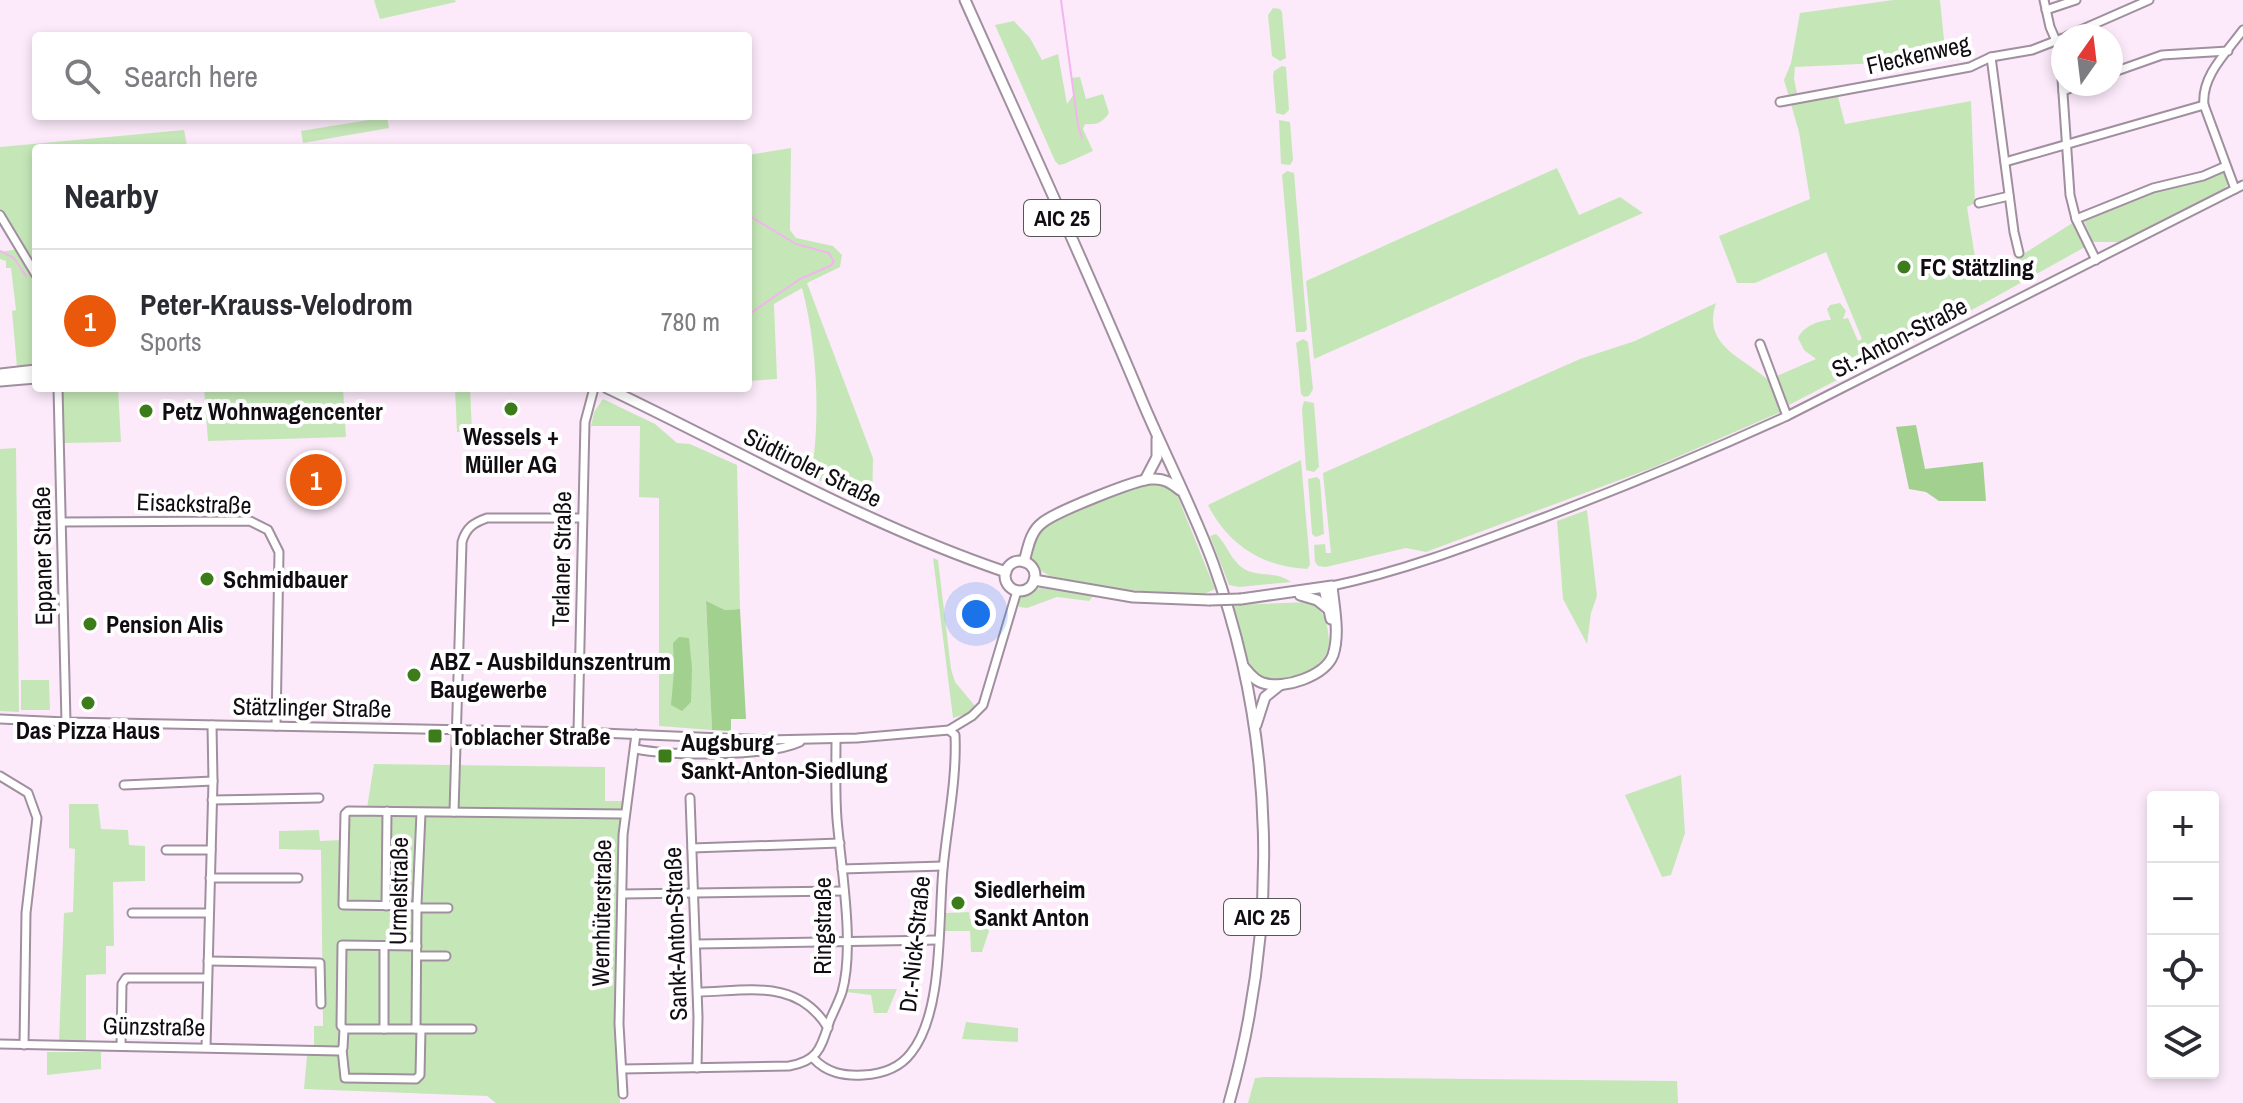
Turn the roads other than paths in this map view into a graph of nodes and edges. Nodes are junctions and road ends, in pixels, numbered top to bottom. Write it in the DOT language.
graph roads {
  1 [pos="965,0"];
  2 [pos="2044,0"];
  3 [pos="2076,0"];
  4 [pos="2149,0"];
  5 [pos="2046,10"];
  6 [pos="2054,24"];
  7 [pos="2094,24"];
  8 [pos="2243,30"];
  9 [pos="2051,42"];
  10 [pos="2228,51"];
  11 [pos="1991,57"];
  12 [pos="2123,69"];
  13 [pos="2063,96"];
  14 [pos="1780,102"];
  15 [pos="2204,105"];
  16 [pos="2067,145"];
  17 [pos="2005,162"];
  18 [pos="2226,166"];
  19 [pos="2239,187"];
  20 [pos="2009,196"];
  21 [pos="1979,203"];
  22 [pos="0,215"];
  23 [pos="2076,219"];
  24 [pos="2019,253"];
  25 [pos="2096,260"];
  26 [pos="32,268"];
  27 [pos="1760,344"];
  28 [pos="32,370"];
  29 [pos="0,374"];
  30 [pos="32,378"];
  31 [pos="0,381"];
  32 [pos="58,392"];
  33 [pos="593,392"];
  34 [pos="615,392"];
  35 [pos="1787,416"];
  36 [pos="1157,436"];
  37 [pos="1145,480"];
  38 [pos="1183,492"];
  39 [pos="582,518"];
  40 [pos="62,522"];
  41 [pos="1024,562"];
  42 [pos="1006,572"];
  43 [pos="1034,580"];
  44 [pos="1333,586"];
  45 [pos="1017,591"];
  46 [pos="1289,594"];
  47 [pos="1327,608"];
  48 [pos="1336,634"];
  49 [pos="1244,667"];
  50 [pos="1282,684"];
  51 [pos="0,719"];
  52 [pos="66,722"];
  53 [pos="212,725"];
  54 [pos="276,726"];
  55 [pos="1255,728"];
  56 [pos="456,729"];
  57 [pos="949,730"];
  58 [pos="578,732"];
  59 [pos="636,734"];
  60 [pos="836,739"];
  61 [pos="768,744"];
  62 [pos="636,749"];
  63 [pos="0,776"];
  64 [pos="213,781"];
  65 [pos="124,785"];
  66 [pos="319,798"];
  67 [pos="690,798"];
  68 [pos="212,800"];
  69 [pos="387,811"];
  70 [pos="454,812"];
  71 [pos="421,813"];
  72 [pos="624,814"];
  73 [pos="840,843"];
  74 [pos="692,848"];
  75 [pos="166,850"];
  76 [pos="211,850"];
  77 [pos="943,866"];
  78 [pos="842,869"];
  79 [pos="210,878"];
  80 [pos="298,878"];
  81 [pos="844,891"];
  82 [pos="694,893"];
  83 [pos="623,894"];
  84 [pos="386,906"];
  85 [pos="417,907"];
  86 [pos="448,908"];
  87 [pos="132,913"];
  88 [pos="209,913"];
  89 [pos="938,940"];
  90 [pos="846,941"];
  91 [pos="697,944"];
  92 [pos="384,946"];
  93 [pos="417,946"];
  94 [pos="417,956"];
  95 [pos="446,956"];
  96 [pos="208,961"];
  97 [pos="207,978"];
  98 [pos="698,992"];
  99 [pos="321,1004"];
  100 [pos="820,1015"];
  101 [pos="832,1015"];
  102 [pos="828,1028"];
  103 [pos="344,1029"];
  104 [pos="384,1029"];
  105 [pos="418,1029"];
  106 [pos="472,1029"];
  107 [pos="0,1044"];
  108 [pos="24,1045"];
  109 [pos="121,1046"];
  110 [pos="206,1047"];
  111 [pos="342,1049"];
  112 [pos="813,1058"];
  113 [pos="697,1068"];
  114 [pos="622,1069"];
  115 [pos="623,1094"];
  116 [pos="1229,1103"];
  1 -- 36 [label="main road, AIC 25"];
  2 -- 5 [label="street"];
  3 -- 5 [label="street"];
  4 -- 7 [label="street, Fleckenweg"];
  5 -- 6 [label="street"];
  8 -- 10 [label="street"];
  9 -- 11 [label="street, Fleckenweg"];
  10 -- 12 [label="street"];
  10 -- 15 [label="street"];
  11 -- 14 [label="street, Fleckenweg"];
  11 -- 17 [label="street"];
  13 -- 16 [label="street"];
  15 -- 16 [label="street"];
  15 -- 18 [label="street"];
  16 -- 17 [label="street"];
  16 -- 23 [label="street"];
  17 -- 20 [label="street"];
  18 -- 19 [label="street"];
  18 -- 23 [label="street"];
  19 -- 25 [label="street, St.-Anton-Straße"];
  20 -- 21 [label="street"];
  20 -- 24 [label="street"];
  22 -- 26 [label="street"];
  23 -- 25 [label="street"];
  25 -- 35 [label="street, St.-Anton-Straße"];
  27 -- 35 [label="street"];
  28 -- 29 [label="main road"];
  30 -- 31 [label="main road"];
  32 -- 40 [label="street, Eppaner Straße"];
  33 -- 39 [label="street, Terlaner Straße"];
  34 -- 42 [label="main road, Südtiroler Straße"];
  35 -- 44 [label="street, St.-Anton-Straße"];
  36 -- 37 [label="main road"];
  36 -- 38 [label="main road, AIC 25"];
  37 -- 38 [label="main road"];
  37 -- 41 [label="main road"];
  38 -- 49 [label="main road, AIC 25"];
  39 -- 56 [label="street"];
  39 -- 58 [label="street, Terlaner Straße"];
  40 -- 52 [label="street, Eppaner Straße"];
  40 -- 54 [label="street, Eisackstraße"];
  41 -- 42 [label="main road"];
  41 -- 43 [label="main road"];
  42 -- 45 [label="main road"];
  43 -- 45 [label="main road"];
  43 -- 46 [label="main road, bridge"];
  44 -- 46 [label="main road"];
  44 -- 47 [label="main road"];
  44 -- 48 [label="main road"];
  45 -- 57 [label="street, Stätzlinger Straße"];
  46 -- 47 [label="main road"];
  47 -- 48 [label="main road"];
  48 -- 50 [label="main road"];
  49 -- 50 [label="main road"];
  49 -- 55 [label="main road, AIC 25"];
  50 -- 55 [label="main road"];
  51 -- 52 [label="street, Stätzlinger Straße"];
  52 -- 53 [label="street, Stätzlinger Straße"];
  53 -- 54 [label="street, Stätzlinger Straße"];
  53 -- 64 [label="street"];
  54 -- 56 [label="street, Stätzlinger Straße"];
  55 -- 116 [label="main road, AIC 25"];
  56 -- 58 [label="street, Stätzlinger Straße"];
  56 -- 70 [label="street"];
  57 -- 60 [label="street, Stätzlinger Straße"];
  57 -- 77 [label="street, Dr.-Nick-Straße"];
  58 -- 59 [label="street, Stätzlinger Straße"];
  59 -- 61 [label="street, Stätzlinger Straße"];
  59 -- 62 [label="street, Wernhüterstraße"];
  60 -- 61 [label="street, Stätzlinger Straße"];
  60 -- 73 [label="street, Ringstraße"];
  61 -- 62 [label="street, Stätzlinger Straße"];
  62 -- 72 [label="street, Wernhüterstraße"];
  63 -- 108 [label="street"];
  64 -- 65 [label="street"];
  64 -- 68 [label="street"];
  66 -- 68 [label="street"];
  67 -- 74 [label="street, Sankt-Anton-Straße"];
  68 -- 76 [label="street"];
  69 -- 71 [label="street"];
  69 -- 84 [label="street"];
  69 -- 84 [label="street"];
  70 -- 71 [label="street, Urmelstraße"];
  70 -- 72 [label="street, Urmelstraße"];
  71 -- 85 [label="street, Urmelstraße"];
  72 -- 83 [label="street, Wernhüterstraße"];
  73 -- 74 [label="street"];
  73 -- 78 [label="street, Ringstraße"];
  74 -- 82 [label="street, Sankt-Anton-Straße"];
  75 -- 76 [label="street"];
  76 -- 79 [label="street"];
  77 -- 78 [label="street"];
  77 -- 89 [label="street, Dr.-Nick-Straße"];
  78 -- 81 [label="street, Ringstraße"];
  79 -- 80 [label="street"];
  79 -- 88 [label="street"];
  81 -- 82 [label="street"];
  81 -- 90 [label="street, Ringstraße"];
  82 -- 83 [label="street"];
  82 -- 91 [label="street, Sankt-Anton-Straße"];
  83 -- 114 [label="street, Wernhüterstraße"];
  84 -- 85 [label="street"];
  85 -- 86 [label="street"];
  85 -- 93 [label="street, Urmelstraße"];
  87 -- 88 [label="street"];
  88 -- 96 [label="street"];
  89 -- 90 [label="street"];
  89 -- 112 [label="street, Dr.-Nick-Straße"];
  90 -- 91 [label="street"];
  90 -- 101 [label="street, Ringstraße"];
  91 -- 98 [label="street, Sankt-Anton-Straße"];
  92 -- 93 [label="street"];
  92 -- 103 [label="street"];
  92 -- 104 [label="street"];
  93 -- 94 [label="street, Urmelstraße"];
  94 -- 95 [label="street"];
  94 -- 105 [label="street, Urmelstraße"];
  96 -- 97 [label="street"];
  96 -- 99 [label="street"];
  97 -- 109 [label="street"];
  97 -- 110 [label="street"];
  98 -- 100 [label="street"];
  98 -- 113 [label="street, Sankt-Anton-Straße"];
  100 -- 101 [label="street"];
  100 -- 102 [label="street"];
  101 -- 102 [label="street, Ringstraße"];
  102 -- 112 [label="street, Ringstraße"];
  103 -- 104 [label="street"];
  103 -- 111 [label="street"];
  104 -- 105 [label="street"];
  105 -- 106 [label="street"];
  105 -- 111 [label="street, Urmelstraße"];
  107 -- 108 [label="street, Günzstraße"];
  108 -- 109 [label="street, Günzstraße"];
  109 -- 110 [label="street, Günzstraße"];
  110 -- 111 [label="street, Günzstraße"];
  112 -- 113 [label="street"];
  113 -- 114 [label="street"];
  114 -- 115 [label="street, Wernhüterstraße"];
}
